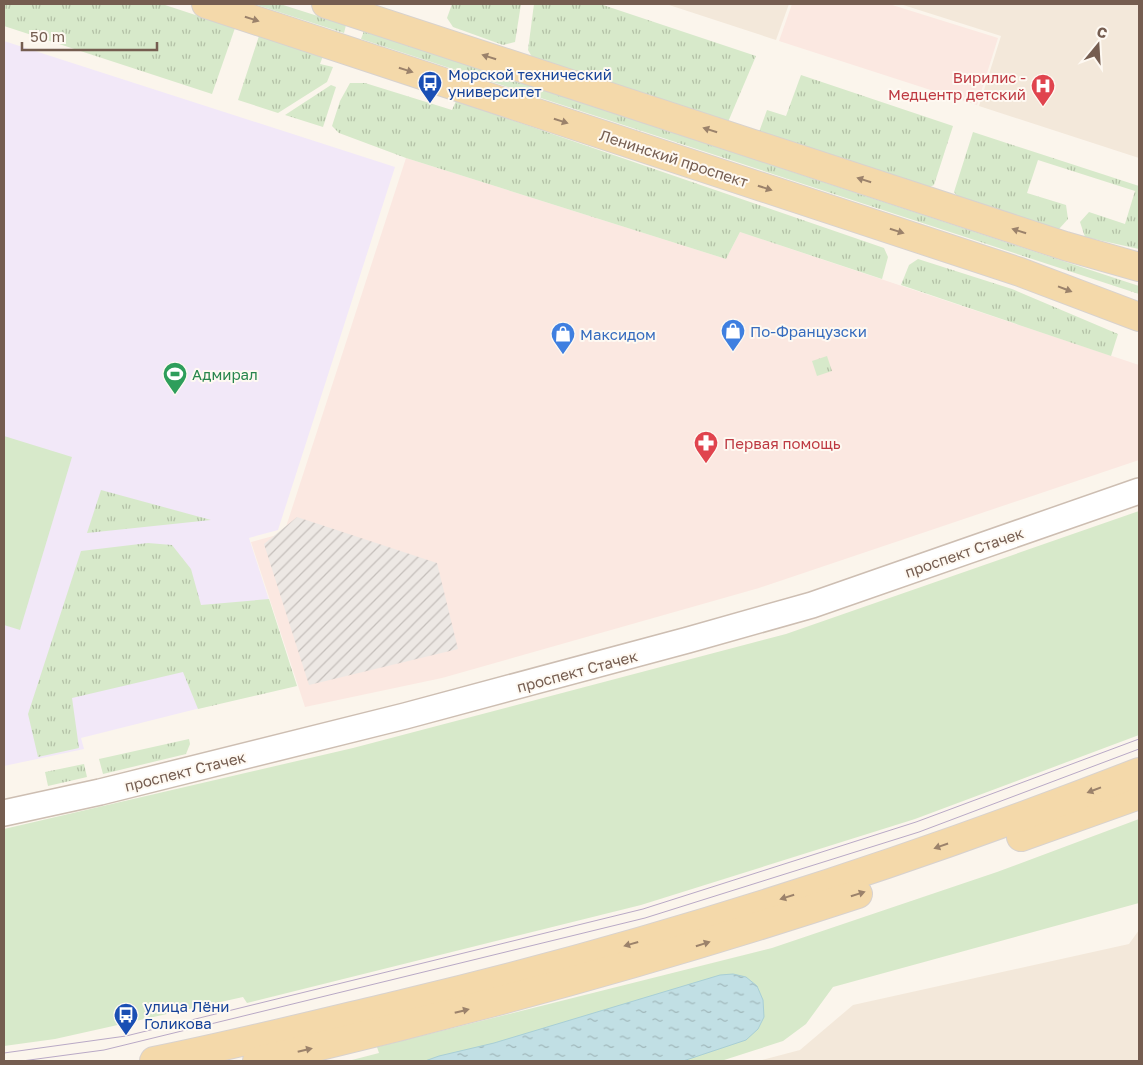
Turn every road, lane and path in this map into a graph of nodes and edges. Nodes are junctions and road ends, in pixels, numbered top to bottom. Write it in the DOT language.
graph roads {
  1 [pos="206,4"];
  2 [pos="326,4"];
  3 [pos="1139,267"];
  4 [pos="1139,317"];
  5 [pos="1139,491"];
  6 [pos="1139,772"];
  7 [pos="1139,795"];
  8 [pos="4,813"];
  9 [pos="158,1061"];
  10 [pos="257,1061"];
  1 -- 4 [label="main road, Ленинский проспект, one-way"];
  3 -- 2 [label="main road, one-way"];
  5 -- 8 [label="street, проспект Стачек"];
  6 -- 9 [label="main road, one-way"];
  10 -- 7 [label="main road, one-way"];
}
